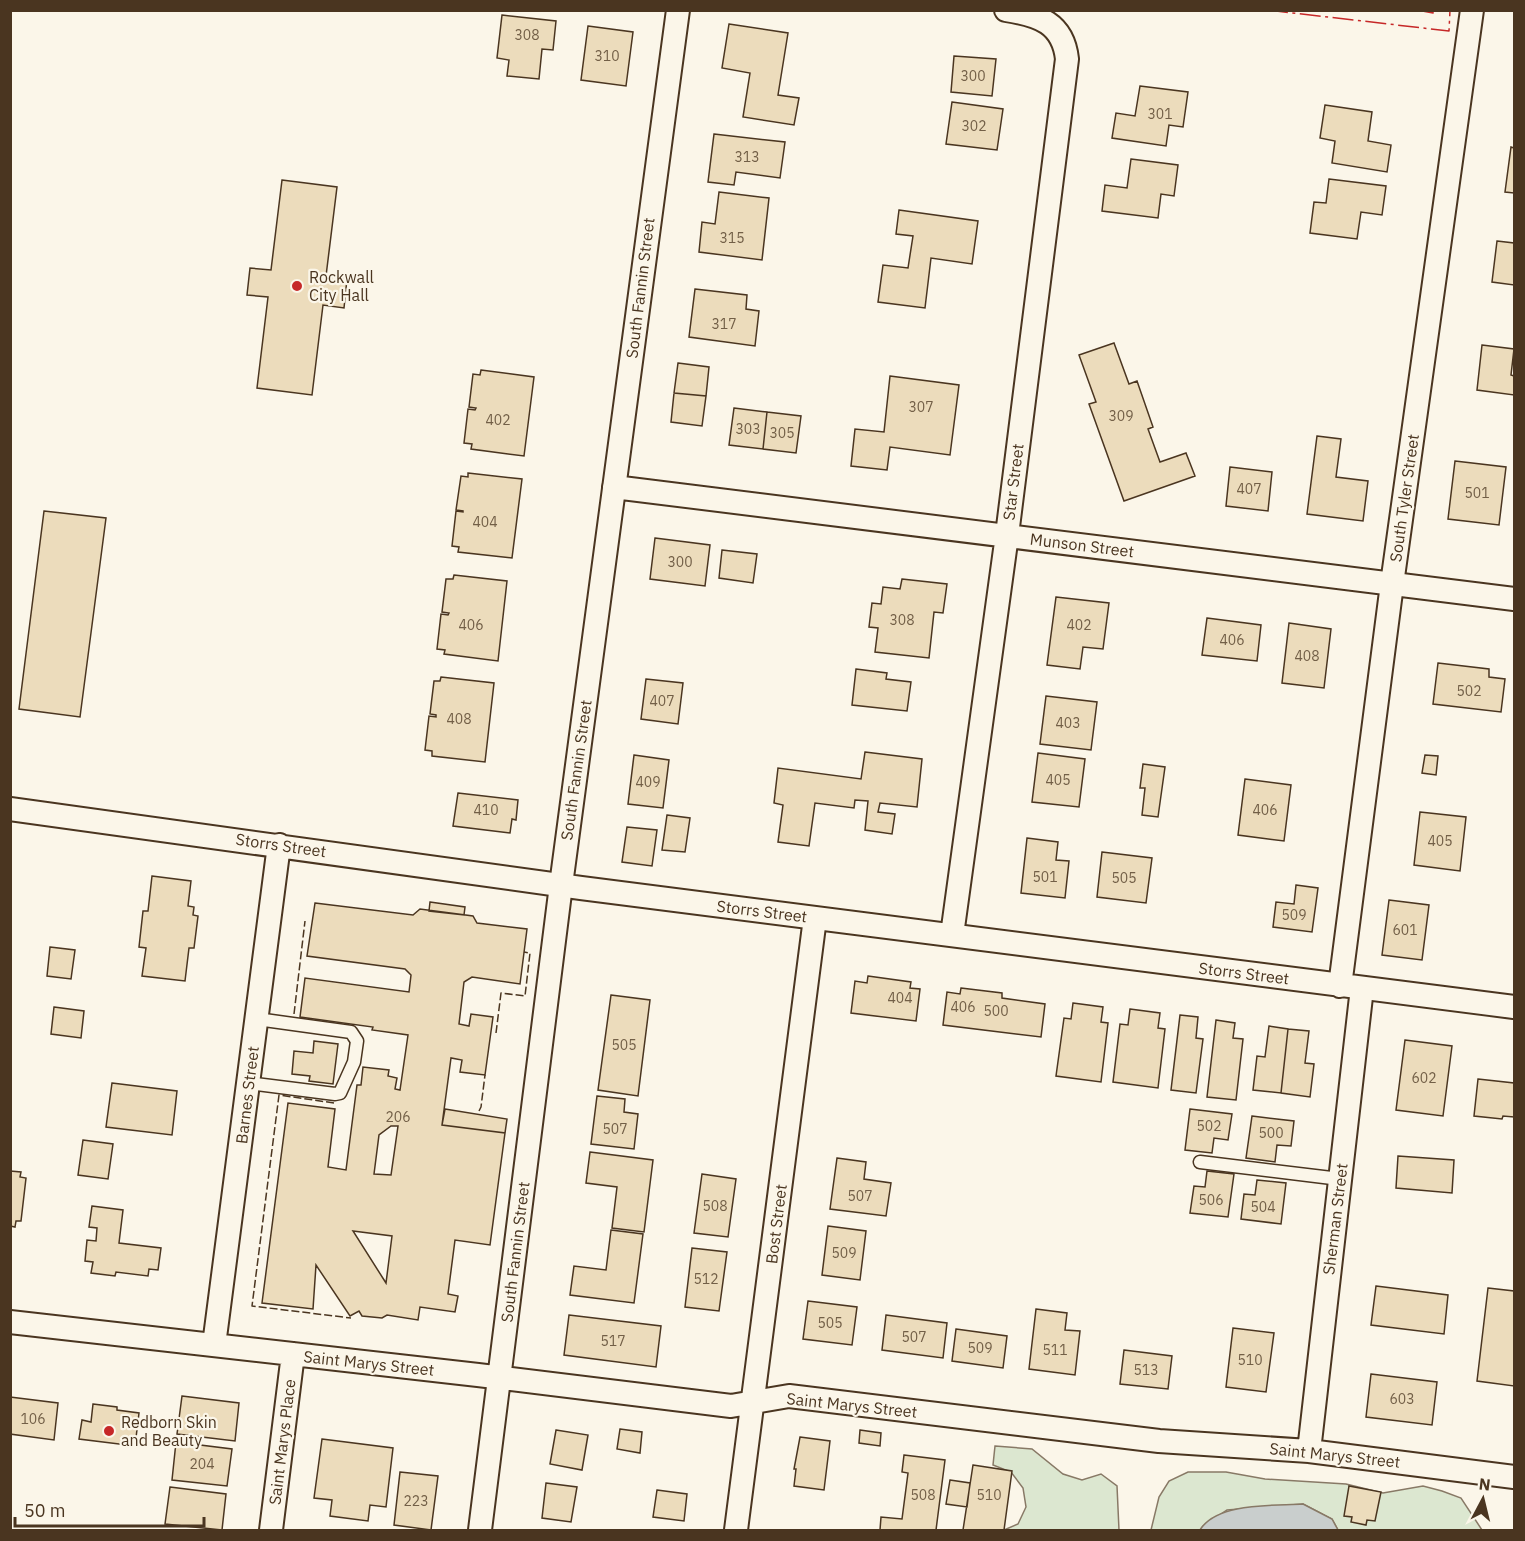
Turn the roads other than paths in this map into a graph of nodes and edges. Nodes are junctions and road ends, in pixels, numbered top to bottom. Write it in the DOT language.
graph roads {
  1 [pos="678,10"];
  2 [pos="1006,10"];
  3 [pos="1472,10"];
  4 [pos="614,487"];
  5 [pos="1007,535"];
  6 [pos="1392,584"];
  7 [pos="1515,599"];
  8 [pos="10,809"];
  9 [pos="279,845"];
  10 [pos="561,885"];
  11 [pos="815,918"];
  12 [pos="952,935"];
  13 [pos="1351,987"];
  14 [pos="1515,1007"];
  15 [pos="257,1019"];
  16 [pos="248,1083"];
  17 [pos="1200,1162"];
  18 [pos="1340,1179"];
  19 [pos="10,1322"];
  20 [pos="214,1345"];
  21 [pos="293,1354"];
  22 [pos="499,1377"];
  23 [pos="753,1402"];
  24 [pos="1309,1451"];
  25 [pos="1515,1477"];
  26 [pos="272,1530"];
  27 [pos="480,1530"];
  28 [pos="736,1530"];
  1 -- 4 [label="street, South Fannin Street"];
  2 -- 5 [label="street, Star Street"];
  3 -- 6 [label="street, South Tyler Street"];
  4 -- 5 [label="street, Munson Street"];
  4 -- 10 [label="street, South Fannin Street"];
  5 -- 6 [label="street, Munson Street"];
  5 -- 12 [label="street, Star Street"];
  6 -- 7 [label="street, Munson Street"];
  6 -- 13 [label="street, South Tyler Street"];
  8 -- 9 [label="street, Storrs Street"];
  9 -- 10 [label="street, Storrs Street"];
  9 -- 15 [label="street, Barnes Street"];
  10 -- 11 [label="street, Storrs Street"];
  10 -- 22 [label="street, South Fannin Street"];
  11 -- 12 [label="street, Storrs Street"];
  11 -- 23 [label="street, Bost Street"];
  12 -- 13 [label="street, Storrs Street"];
  13 -- 14 [label="street, Storrs Street"];
  13 -- 18 [label="street, Sherman Street"];
  15 -- 16 [label="street, Barnes Street"];
  15 -- 16 [label="lane"];
  16 -- 20 [label="street, Barnes Street"];
  17 -- 18 [label="lane"];
  18 -- 24 [label="street, Sherman Street"];
  19 -- 20 [label="street, Saint Marys Street"];
  20 -- 21 [label="street, Saint Marys Street"];
  21 -- 22 [label="street, Saint Marys Street"];
  21 -- 26 [label="street, Saint Marys Place"];
  22 -- 23 [label="street, Saint Marys Street"];
  22 -- 27 [label="street, South Fannin Street"];
  23 -- 24 [label="street, Saint Marys Street"];
  23 -- 28 [label="street, Bost Street"];
  24 -- 25 [label="street, Saint Marys Street"];
}
